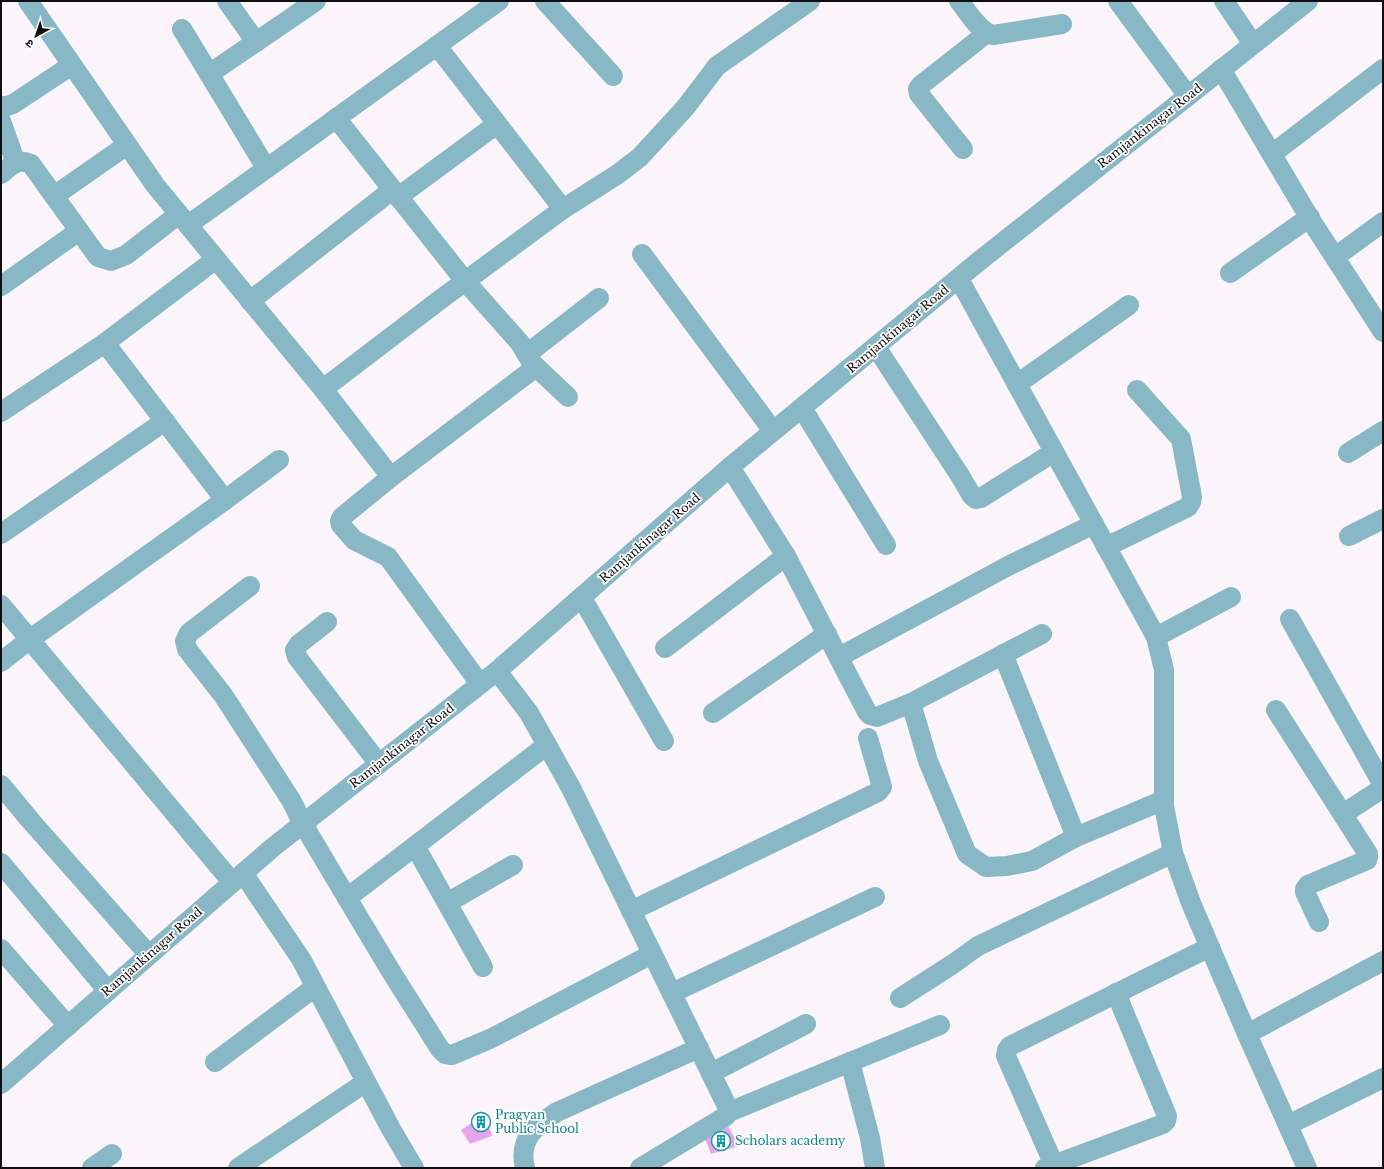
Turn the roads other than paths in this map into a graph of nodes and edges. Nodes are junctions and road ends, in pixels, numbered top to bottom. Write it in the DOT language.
graph roads {
  1 [pos="28,1"];
  2 [pos="227,1"];
  3 [pos="316,1"];
  4 [pos="499,1"];
  5 [pos="546,1"];
  6 [pos="810,1"];
  7 [pos="959,1"];
  8 [pos="1118,1"];
  9 [pos="1224,1"];
  10 [pos="1308,1"];
  11 [pos="1062,24"];
  12 [pos="182,29"];
  13 [pos="987,33"];
  14 [pos="256,42"];
  15 [pos="1253,44"];
  16 [pos="437,46"];
  17 [pos="72,65"];
  18 [pos="1221,69"];
  19 [pos="1383,69"];
  20 [pos="209,74"];
  21 [pos="613,76"];
  22 [pos="1188,96"];
  23 [pos="1,106"];
  24 [pos="336,118"];
  25 [pos="1,120"];
  26 [pos="497,124"];
  27 [pos="127,145"];
  28 [pos="963,149"];
  29 [pos="1272,154"];
  30 [pos="8,168"];
  31 [pos="266,168"];
  32 [pos="395,194"];
  33 [pos="54,196"];
  34 [pos="563,209"];
  35 [pos="1310,217"];
  36 [pos="183,220"];
  37 [pos="1383,222"];
  38 [pos="79,231"];
  39 [pos="642,254"];
  40 [pos="1335,257"];
  41 [pos="216,259"];
  42 [pos="1230,273"];
  43 [pos="958,279"];
  44 [pos="465,281"];
  45 [pos="1,286"];
  46 [pos="599,298"];
  47 [pos="250,301"];
  48 [pos="1129,305"];
  49 [pos="1381,324"];
  50 [pos="105,343"];
  51 [pos="876,347"];
  52 [pos="532,361"];
  53 [pos="1017,384"];
  54 [pos="323,389"];
  55 [pos="1137,390"];
  56 [pos="568,397"];
  57 [pos="802,408"];
  58 [pos="1,412"];
  59 [pos="165,421"];
  60 [pos="1383,431"];
  61 [pos="773,432"];
  62 [pos="1054,452"];
  63 [pos="1348,453"];
  64 [pos="279,460"];
  65 [pos="730,467"];
  66 [pos="391,476"];
  67 [pos="225,500"];
  68 [pos="1383,519"];
  69 [pos="1094,524"];
  70 [pos="1,534"];
  71 [pos="1349,536"];
  72 [pos="886,545"];
  73 [pos="1106,547"];
  74 [pos="786,556"];
  75 [pos="250,586"];
  76 [pos="1231,597"];
  77 [pos="582,598"];
  78 [pos="1,605"];
  79 [pos="1290,619"];
  80 [pos="327,622"];
  81 [pos="827,634"];
  82 [pos="1042,634"];
  83 [pos="1156,637"];
  84 [pos="29,640"];
  85 [pos="665,648"];
  86 [pos="1003,654"];
  87 [pos="839,657"];
  88 [pos="1,662"];
  89 [pos="497,671"];
  90 [pos="480,684"];
  91 [pos="911,703"];
  92 [pos="1276,710"];
  93 [pos="713,713"];
  94 [pos="868,738"];
  95 [pos="664,740"];
  96 [pos="547,745"];
  97 [pos="379,764"];
  98 [pos="1,785"];
  99 [pos="1383,785"];
  100 [pos="1164,800"];
  101 [pos="1343,814"];
  102 [pos="303,824"];
  103 [pos="1076,838"];
  104 [pos="415,846"];
  105 [pos="1173,853"];
  106 [pos="1,863"];
  107 [pos="513,864"];
  108 [pos="238,878"];
  109 [pos="875,897"];
  110 [pos="346,898"];
  111 [pos="447,903"];
  112 [pos="631,911"];
  113 [pos="1319,922"];
  114 [pos="1210,947"];
  115 [pos="1,949"];
  116 [pos="652,954"];
  117 [pos="149,955"];
  118 [pos="1383,961"];
  119 [pos="483,967"];
  120 [pos="316,987"];
  121 [pos="108,991"];
  122 [pos="672,993"];
  123 [pos="1116,993"];
  124 [pos="900,998"];
  125 [pos="806,1024"];
  126 [pos="940,1025"];
  127 [pos="68,1026"];
  128 [pos="1247,1034"];
  129 [pos="699,1048"];
  130 [pos="215,1062"];
  131 [pos="850,1062"];
  132 [pos="711,1073"];
  133 [pos="1383,1078"];
  134 [pos="366,1082"];
  135 [pos="1,1084"];
  136 [pos="729,1112"];
  137 [pos="1288,1125"];
  138 [pos="112,1154"];
  139 [pos="410,1166"];
  140 [pos="1049,1166"];
  141 [pos="92,1168"];
  142 [pos="238,1168"];
  143 [pos="525,1168"];
  144 [pos="640,1168"];
  145 [pos="874,1168"];
  146 [pos="1307,1168"];
  1 -- 17 [label="street"];
  2 -- 14 [label="street"];
  3 -- 14 [label="street"];
  4 -- 16 [label="street"];
  5 -- 21 [label="street"];
  6 -- 34 [label="street"];
  7 -- 13 [label="street"];
  8 -- 22 [label="street"];
  9 -- 15 [label="street"];
  10 -- 15 [label="street, Ramjankinagar Road"];
  11 -- 13 [label="street"];
  12 -- 20 [label="street"];
  13 -- 28 [label="street"];
  14 -- 20 [label="street"];
  15 -- 18 [label="street, Ramjankinagar Road"];
  16 -- 24 [label="street"];
  16 -- 26 [label="street"];
  17 -- 23 [label="street"];
  17 -- 27 [label="street"];
  18 -- 22 [label="street, Ramjankinagar Road"];
  18 -- 29 [label="street"];
  19 -- 29 [label="street"];
  20 -- 31 [label="street"];
  22 -- 43 [label="street, Ramjankinagar Road"];
  24 -- 31 [label="street"];
  24 -- 32 [label="street"];
  25 -- 30 [label="street"];
  26 -- 32 [label="street"];
  26 -- 34 [label="street"];
  27 -- 33 [label="street"];
  27 -- 36 [label="street"];
  29 -- 35 [label="street"];
  30 -- 33 [label="street"];
  31 -- 36 [label="street"];
  32 -- 44 [label="street"];
  32 -- 47 [label="street"];
  33 -- 38 [label="street"];
  34 -- 44 [label="street"];
  35 -- 40 [label="street"];
  35 -- 42 [label="street"];
  36 -- 38 [label="street"];
  36 -- 41 [label="street"];
  37 -- 40 [label="street"];
  38 -- 45 [label="street"];
  39 -- 61 [label="street"];
  40 -- 49 [label="street"];
  41 -- 47 [label="street"];
  41 -- 50 [label="street"];
  43 -- 51 [label="street, Ramjankinagar Road"];
  43 -- 53 [label="street"];
  44 -- 52 [label="street"];
  44 -- 54 [label="street"];
  46 -- 52 [label="street"];
  47 -- 54 [label="street"];
  48 -- 53 [label="street"];
  50 -- 58 [label="street"];
  50 -- 59 [label="street"];
  51 -- 57 [label="street, Ramjankinagar Road"];
  51 -- 62 [label="street"];
  52 -- 56 [label="street"];
  52 -- 66 [label="street"];
  53 -- 62 [label="street"];
  54 -- 66 [label="street"];
  55 -- 73 [label="street"];
  57 -- 61 [label="street, Ramjankinagar Road"];
  57 -- 72 [label="street"];
  59 -- 67 [label="street"];
  59 -- 70 [label="street"];
  60 -- 63 [label="street"];
  61 -- 65 [label="street, Ramjankinagar Road"];
  62 -- 69 [label="street"];
  64 -- 67 [label="street"];
  65 -- 74 [label="street"];
  65 -- 77 [label="street, Ramjankinagar Road"];
  66 -- 90 [label="street"];
  67 -- 84 [label="street"];
  68 -- 71 [label="street"];
  69 -- 73 [label="street"];
  69 -- 87 [label="street"];
  73 -- 83 [label="street"];
  74 -- 81 [label="street"];
  74 -- 85 [label="street"];
  75 -- 102 [label="street"];
  76 -- 83 [label="street"];
  77 -- 89 [label="street, Ramjankinagar Road"];
  77 -- 95 [label="street"];
  78 -- 84 [label="street"];
  79 -- 99 [label="street"];
  80 -- 97 [label="street"];
  81 -- 87 [label="street"];
  81 -- 93 [label="street"];
  82 -- 86 [label="street"];
  83 -- 100 [label="street"];
  84 -- 88 [label="street"];
  84 -- 108 [label="street"];
  86 -- 91 [label="street"];
  86 -- 103 [label="street"];
  87 -- 91 [label="street"];
  89 -- 90 [label="street, Ramjankinagar Road"];
  89 -- 96 [label="street"];
  90 -- 97 [label="street, Ramjankinagar Road"];
  91 -- 103 [label="street"];
  92 -- 101 [label="street"];
  94 -- 112 [label="street"];
  96 -- 104 [label="street"];
  96 -- 112 [label="street"];
  97 -- 102 [label="street, Ramjankinagar Road"];
  98 -- 117 [label="street"];
  99 -- 101 [label="street"];
  100 -- 103 [label="street"];
  100 -- 105 [label="street"];
  101 -- 113 [label="street"];
  102 -- 108 [label="street, Ramjankinagar Road"];
  102 -- 110 [label="street"];
  104 -- 110 [label="street"];
  104 -- 111 [label="street"];
  105 -- 114 [label="street"];
  105 -- 124 [label="street"];
  106 -- 121 [label="street"];
  107 -- 111 [label="street"];
  108 -- 117 [label="street, Ramjankinagar Road"];
  108 -- 120 [label="street"];
  109 -- 122 [label="street"];
  110 -- 116 [label="street"];
  111 -- 119 [label="street"];
  112 -- 116 [label="street"];
  114 -- 123 [label="street"];
  114 -- 128 [label="street"];
  115 -- 127 [label="street"];
  116 -- 122 [label="street"];
  117 -- 121 [label="street, Ramjankinagar Road"];
  118 -- 128 [label="street"];
  120 -- 130 [label="street"];
  120 -- 134 [label="street"];
  121 -- 127 [label="street, Ramjankinagar Road"];
  122 -- 129 [label="street"];
  123 -- 140 [label="street"];
  123 -- 140 [label="street"];
  125 -- 132 [label="street"];
  126 -- 131 [label="street"];
  127 -- 135 [label="street, Ramjankinagar Road"];
  128 -- 137 [label="street"];
  129 -- 132 [label="street"];
  129 -- 143 [label="street"];
  131 -- 136 [label="street"];
  131 -- 145 [label="street"];
  132 -- 136 [label="street"];
  133 -- 137 [label="street"];
  134 -- 139 [label="street"];
  134 -- 142 [label="street"];
  136 -- 144 [label="street"];
  137 -- 146 [label="street"];
  138 -- 141 [label="street"];
}
